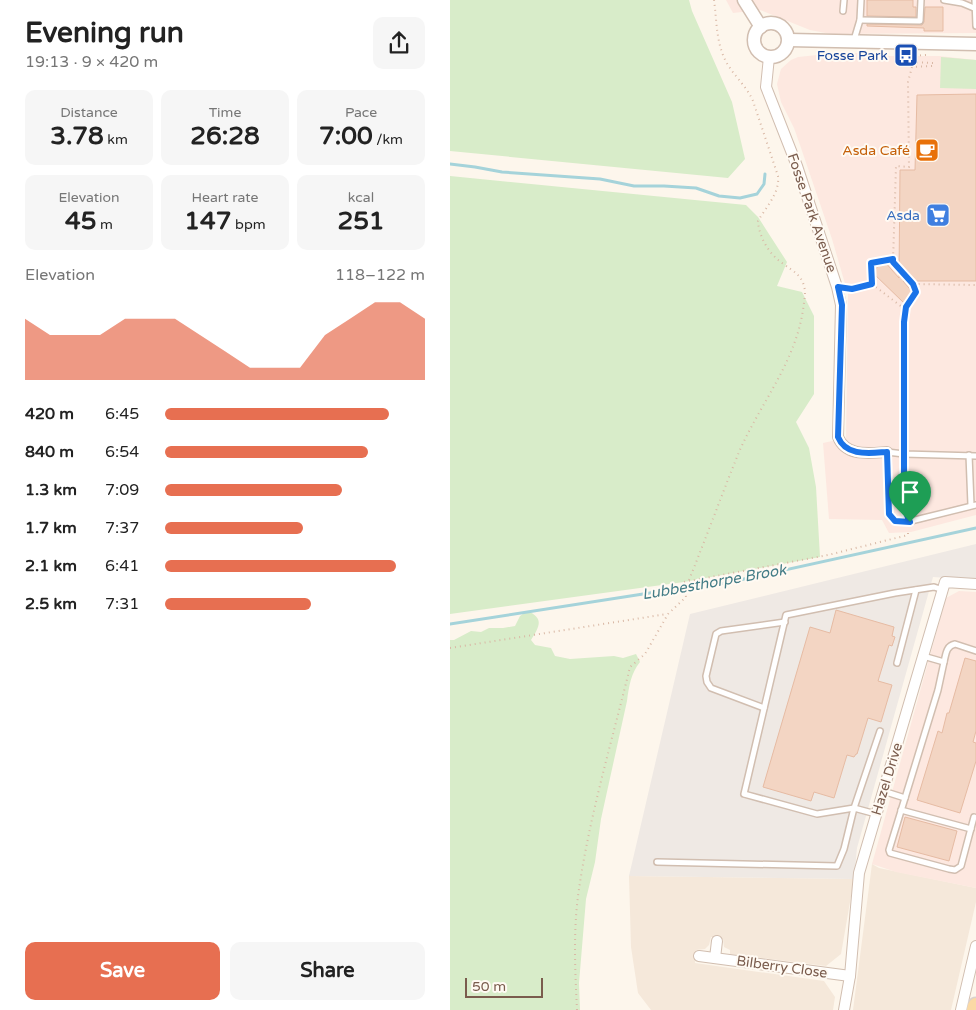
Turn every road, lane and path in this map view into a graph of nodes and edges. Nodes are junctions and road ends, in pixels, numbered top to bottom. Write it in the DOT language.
graph roads {
  1 [pos="714,0"];
  2 [pos="744,0"];
  3 [pos="844,0"];
  4 [pos="861,0"];
  5 [pos="921,0"];
  6 [pos="944,0"];
  7 [pos="974,0"];
  8 [pos="974,8"];
  9 [pos="843,11"];
  10 [pos="860,20"];
  11 [pos="976,26"];
  12 [pos="761,27"];
  13 [pos="789,40"];
  14 [pos="854,41"];
  15 [pos="909,43"];
  16 [pos="976,44"];
  17 [pos="769,57"];
  18 [pos="893,259"];
  19 [pos="872,284"];
  20 [pos="913,284"];
  21 [pos="976,286"];
  22 [pos="838,287"];
  23 [pos="906,307"];
  24 [pos="887,452"];
  25 [pos="904,454"];
  26 [pos="969,455"];
  27 [pos="976,456"];
  28 [pos="974,505"];
  29 [pos="910,522"];
  30 [pos="688,581"];
  31 [pos="976,584"];
  32 [pos="916,590"];
  33 [pos="943,590"];
  34 [pos="668,614"];
  35 [pos="785,622"];
  36 [pos="450,648"];
  37 [pos="976,651"];
  38 [pos="923,656"];
  39 [pos="944,662"];
  40 [pos="897,663"];
  41 [pos="764,708"];
  42 [pos="880,731"];
  43 [pos="883,791"];
  44 [pos="905,798"];
  45 [pos="854,808"];
  46 [pos="901,810"];
  47 [pos="876,814"];
  48 [pos="974,817"];
  49 [pos="971,829"];
  50 [pos="657,862"];
  51 [pos="717,941"];
  52 [pos="976,946"];
  53 [pos="699,956"];
  54 [pos="715,958"];
  55 [pos="850,976"];
  56 [pos="976,1006"];
  57 [pos="577,1010"];
  58 [pos="844,1010"];
  59 [pos="961,1010"];
  60 [pos="975,1010"];
  1 -- 30 [label="path"];
  2 -- 12 [label="street"];
  3 -- 9 [label="lane"];
  4 -- 10 [label="lane"];
  5 -- 10 [label="lane"];
  6 -- 8 [label="lane"];
  7 -- 8 [label="lane"];
  8 -- 11 [label="lane"];
  10 -- 14 [label="lane"];
  12 -- 13 [label="street"];
  12 -- 17 [label="street"];
  13 -- 14 [label="street"];
  13 -- 17 [label="street"];
  14 -- 15 [label="street"];
  15 -- 16 [label="street"];
  15 -- 18 [label="path"];
  17 -- 22 [label="street, Fosse Park Avenue"];
  18 -- 19 [label="path"];
  18 -- 20 [label="path"];
  19 -- 22 [label="path"];
  19 -- 23 [label="path"];
  20 -- 21 [label="path"];
  20 -- 23 [label="path"];
  22 -- 24 [label="street, Fosse Park Avenue"];
  23 -- 25 [label="path"];
  24 -- 25 [label="lane"];
  24 -- 29 [label="lane"];
  25 -- 26 [label="lane"];
  25 -- 29 [label="path"];
  26 -- 27 [label="lane"];
  26 -- 28 [label="lane"];
  28 -- 29 [label="lane"];
  29 -- 30 [label="path"];
  30 -- 34 [label="path"];
  31 -- 33 [label="street"];
  32 -- 33 [label="lane"];
  32 -- 35 [label="lane"];
  32 -- 40 [label="lane"];
  33 -- 38 [label="street, Hazel Drive"];
  34 -- 36 [label="path"];
  34 -- 57 [label="path"];
  35 -- 41 [label="lane"];
  35 -- 41 [label="lane"];
  37 -- 39 [label="lane"];
  38 -- 39 [label="lane"];
  38 -- 43 [label="street, Hazel Drive"];
  39 -- 44 [label="lane"];
  41 -- 45 [label="lane"];
  42 -- 45 [label="lane"];
  43 -- 44 [label="lane"];
  43 -- 47 [label="street, Hazel Drive"];
  44 -- 46 [label="lane"];
  45 -- 47 [label="lane"];
  45 -- 50 [label="lane"];
  46 -- 49 [label="lane"];
  46 -- 49 [label="lane"];
  47 -- 55 [label="street, Hazel Drive"];
  48 -- 49 [label="lane"];
  51 -- 54 [label="street"];
  52 -- 59 [label="street"];
  53 -- 54 [label="street, Bilberry Close"];
  54 -- 55 [label="street, Bilberry Close"];
  55 -- 58 [label="street, Hazel Drive"];
  56 -- 60 [label="main road"];
}
